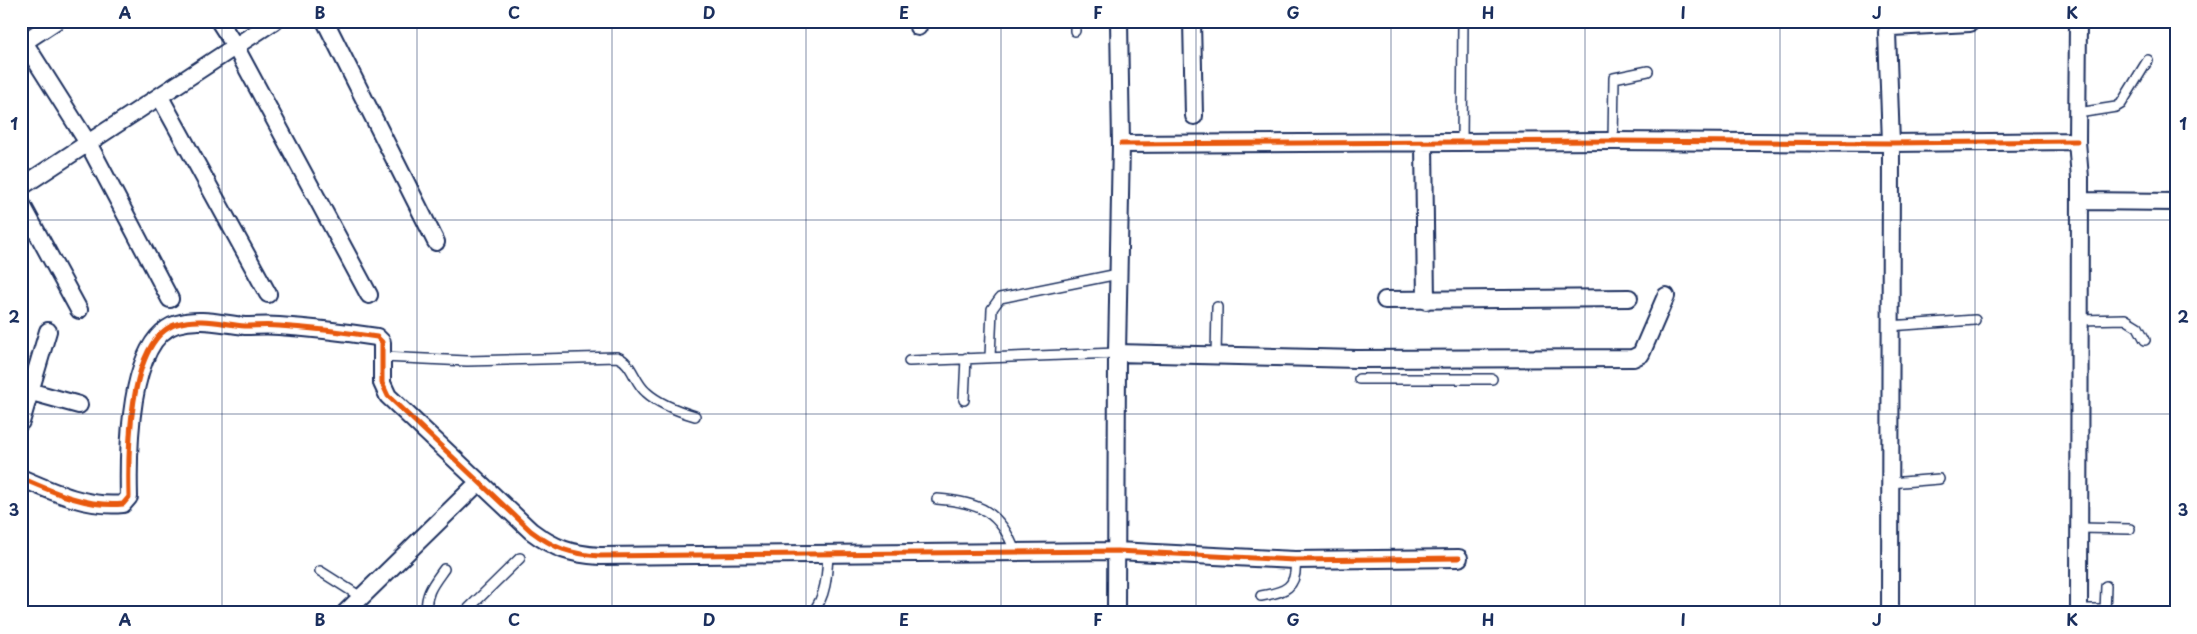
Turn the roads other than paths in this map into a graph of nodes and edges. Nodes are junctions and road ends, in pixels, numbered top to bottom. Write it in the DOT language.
graph roads {
  1 [pos="56,21"];
  2 [pos="219,21"];
  3 [pos="274,21"];
  4 [pos="325,21"];
  5 [pos="1076,21"];
  6 [pos="1119,21"];
  7 [pos="1192,21"];
  8 [pos="1463,21"];
  9 [pos="2078,21"];
  10 [pos="1970,23"];
  11 [pos="1075,31"];
  12 [pos="23,43"];
  13 [pos="235,46"];
  14 [pos="2148,60"];
  15 [pos="1648,71"];
  16 [pos="160,97"];
  17 [pos="2078,113"];
  18 [pos="1194,116"];
  19 [pos="1613,141"];
  20 [pos="2077,141"];
  21 [pos="88,143"];
  22 [pos="1424,143"];
  23 [pos="1462,143"];
  24 [pos="1121,144"];
  25 [pos="1891,144"];
  26 [pos="21,186"];
  27 [pos="2080,201"];
  28 [pos="2176,202"];
  29 [pos="21,203"];
  30 [pos="436,242"];
  31 [pos="1118,274"];
  32 [pos="268,294"];
  33 [pos="368,295"];
  34 [pos="1666,296"];
  35 [pos="1629,298"];
  36 [pos="170,299"];
  37 [pos="1385,300"];
  38 [pos="1426,301"];
  39 [pos="1217,308"];
  40 [pos="79,310"];
  41 [pos="1975,320"];
  42 [pos="2080,320"];
  43 [pos="1890,326"];
  44 [pos="48,331"];
  45 [pos="2145,340"];
  46 [pos="1117,353"];
  47 [pos="1216,356"];
  48 [pos="990,357"];
  49 [pos="383,358"];
  50 [pos="966,358"];
  51 [pos="1403,359"];
  52 [pos="909,361"];
  53 [pos="1492,378"];
  54 [pos="1359,379"];
  55 [pos="1404,379"];
  56 [pos="25,390"];
  57 [pos="964,400"];
  58 [pos="78,405"];
  59 [pos="695,416"];
  60 [pos="21,422"];
  61 [pos="21,478"];
  62 [pos="1939,479"];
  63 [pos="480,482"];
  64 [pos="1890,483"];
  65 [pos="937,499"];
  66 [pos="2080,528"];
  67 [pos="2130,530"];
  68 [pos="1117,551"];
  69 [pos="1015,552"];
  70 [pos="828,554"];
  71 [pos="520,558"];
  72 [pos="1459,558"];
  73 [pos="1295,560"];
  74 [pos="444,569"];
  75 [pos="320,571"];
  76 [pos="2106,586"];
  77 [pos="1261,596"];
  78 [pos="361,597"];
  79 [pos="2080,611"];
  80 [pos="2104,611"];
  81 [pos="345,613"];
  82 [pos="427,613"];
  83 [pos="464,613"];
  84 [pos="812,613"];
  85 [pos="1116,613"];
  86 [pos="1890,613"];
  1 -- 12 [label="street"];
  2 -- 13 [label="street"];
  3 -- 13 [label="street"];
  4 -- 30 [label="street"];
  5 -- 11 [label="lane"];
  6 -- 24 [label="street"];
  7 -- 18 [label="street"];
  8 -- 23 [label="lane"];
  9 -- 17 [label="street"];
  10 -- 25 [label="street"];
  12 -- 21 [label="street"];
  13 -- 16 [label="street"];
  13 -- 33 [label="street"];
  14 -- 17 [label="lane"];
  15 -- 19 [label="lane"];
  16 -- 21 [label="street"];
  16 -- 32 [label="street"];
  17 -- 20 [label="street"];
  19 -- 23 [label="street"];
  19 -- 25 [label="street"];
  20 -- 25 [label="street"];
  20 -- 27 [label="street"];
  21 -- 26 [label="street"];
  21 -- 36 [label="street"];
  22 -- 23 [label="street"];
  22 -- 24 [label="street"];
  22 -- 38 [label="street"];
  24 -- 31 [label="street"];
  25 -- 43 [label="street"];
  27 -- 28 [label="street"];
  27 -- 42 [label="street"];
  29 -- 40 [label="street"];
  31 -- 46 [label="street"];
  31 -- 48 [label="lane"];
  34 -- 51 [label="street"];
  35 -- 38 [label="street"];
  37 -- 38 [label="street"];
  39 -- 47 [label="lane"];
  41 -- 43 [label="lane"];
  42 -- 45 [label="lane"];
  42 -- 66 [label="street"];
  43 -- 64 [label="street"];
  44 -- 56 [label="street"];
  46 -- 47 [label="street"];
  46 -- 48 [label="lane"];
  46 -- 68 [label="street"];
  47 -- 51 [label="street"];
  48 -- 50 [label="lane"];
  49 -- 59 [label="lane"];
  49 -- 61 [label="street"];
  49 -- 63 [label="street"];
  50 -- 52 [label="lane"];
  50 -- 57 [label="lane"];
  51 -- 55 [label="lane"];
  53 -- 55 [label="lane"];
  54 -- 55 [label="lane"];
  56 -- 58 [label="street"];
  56 -- 60 [label="street"];
  62 -- 64 [label="lane"];
  63 -- 70 [label="street"];
  63 -- 78 [label="street"];
  64 -- 86 [label="street"];
  65 -- 69 [label="lane"];
  66 -- 67 [label="lane"];
  66 -- 79 [label="street"];
  68 -- 69 [label="street"];
  68 -- 73 [label="street"];
  68 -- 85 [label="street"];
  69 -- 70 [label="street"];
  70 -- 84 [label="lane"];
  71 -- 83 [label="lane"];
  72 -- 73 [label="street"];
  73 -- 77 [label="lane"];
  74 -- 82 [label="lane"];
  75 -- 78 [label="lane"];
  76 -- 80 [label="lane"];
  78 -- 81 [label="street"];
  79 -- 80 [label="lane"];
}
